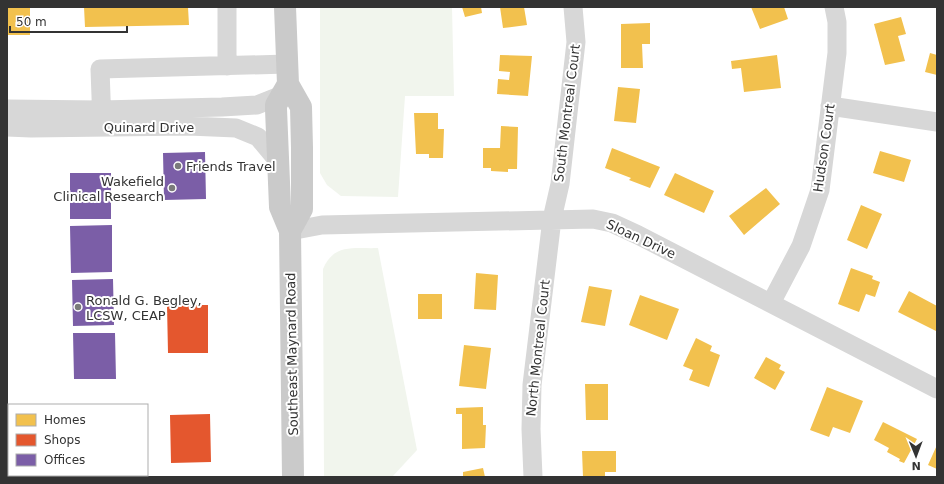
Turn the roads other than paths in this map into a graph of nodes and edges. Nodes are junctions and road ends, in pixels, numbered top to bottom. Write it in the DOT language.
graph roads {
  1 [pos="227,7"];
  2 [pos="285,7"];
  3 [pos="573,7"];
  4 [pos="834,7"];
  5 [pos="227,66"];
  6 [pos="286,81"];
  7 [pos="830,106"];
  8 [pos="7,109"];
  9 [pos="102,119"];
  10 [pos="937,122"];
  11 [pos="7,127"];
  12 [pos="278,161"];
  13 [pos="552,219"];
  14 [pos="290,231"];
  15 [pos="771,303"];
  16 [pos="937,389"];
  17 [pos="293,477"];
  18 [pos="533,477"];
  1 -- 5 [label="street"];
  2 -- 6 [label="main road, Southeast Maynard Road"];
  3 -- 13 [label="street, South Montreal Court"];
  4 -- 7 [label="street, Hudson Court"];
  5 -- 6 [label="street"];
  5 -- 9 [label="street"];
  6 -- 9 [label="street, Quinard Drive"];
  6 -- 12 [label="main road, Southeast Maynard Road"];
  6 -- 14 [label="main road, Southeast Maynard Road"];
  7 -- 10 [label="street"];
  7 -- 15 [label="street, Hudson Court"];
  8 -- 9 [label="street, Quinard Drive"];
  9 -- 11 [label="street, Quinard Drive"];
  9 -- 12 [label="street, Quinard Drive"];
  12 -- 14 [label="main road, Southeast Maynard Road"];
  13 -- 14 [label="street, Sloan Drive"];
  13 -- 15 [label="street, Sloan Drive"];
  13 -- 18 [label="street, North Montreal Court"];
  14 -- 17 [label="main road, Southeast Maynard Road"];
  15 -- 16 [label="street, Sloan Drive"];
}
